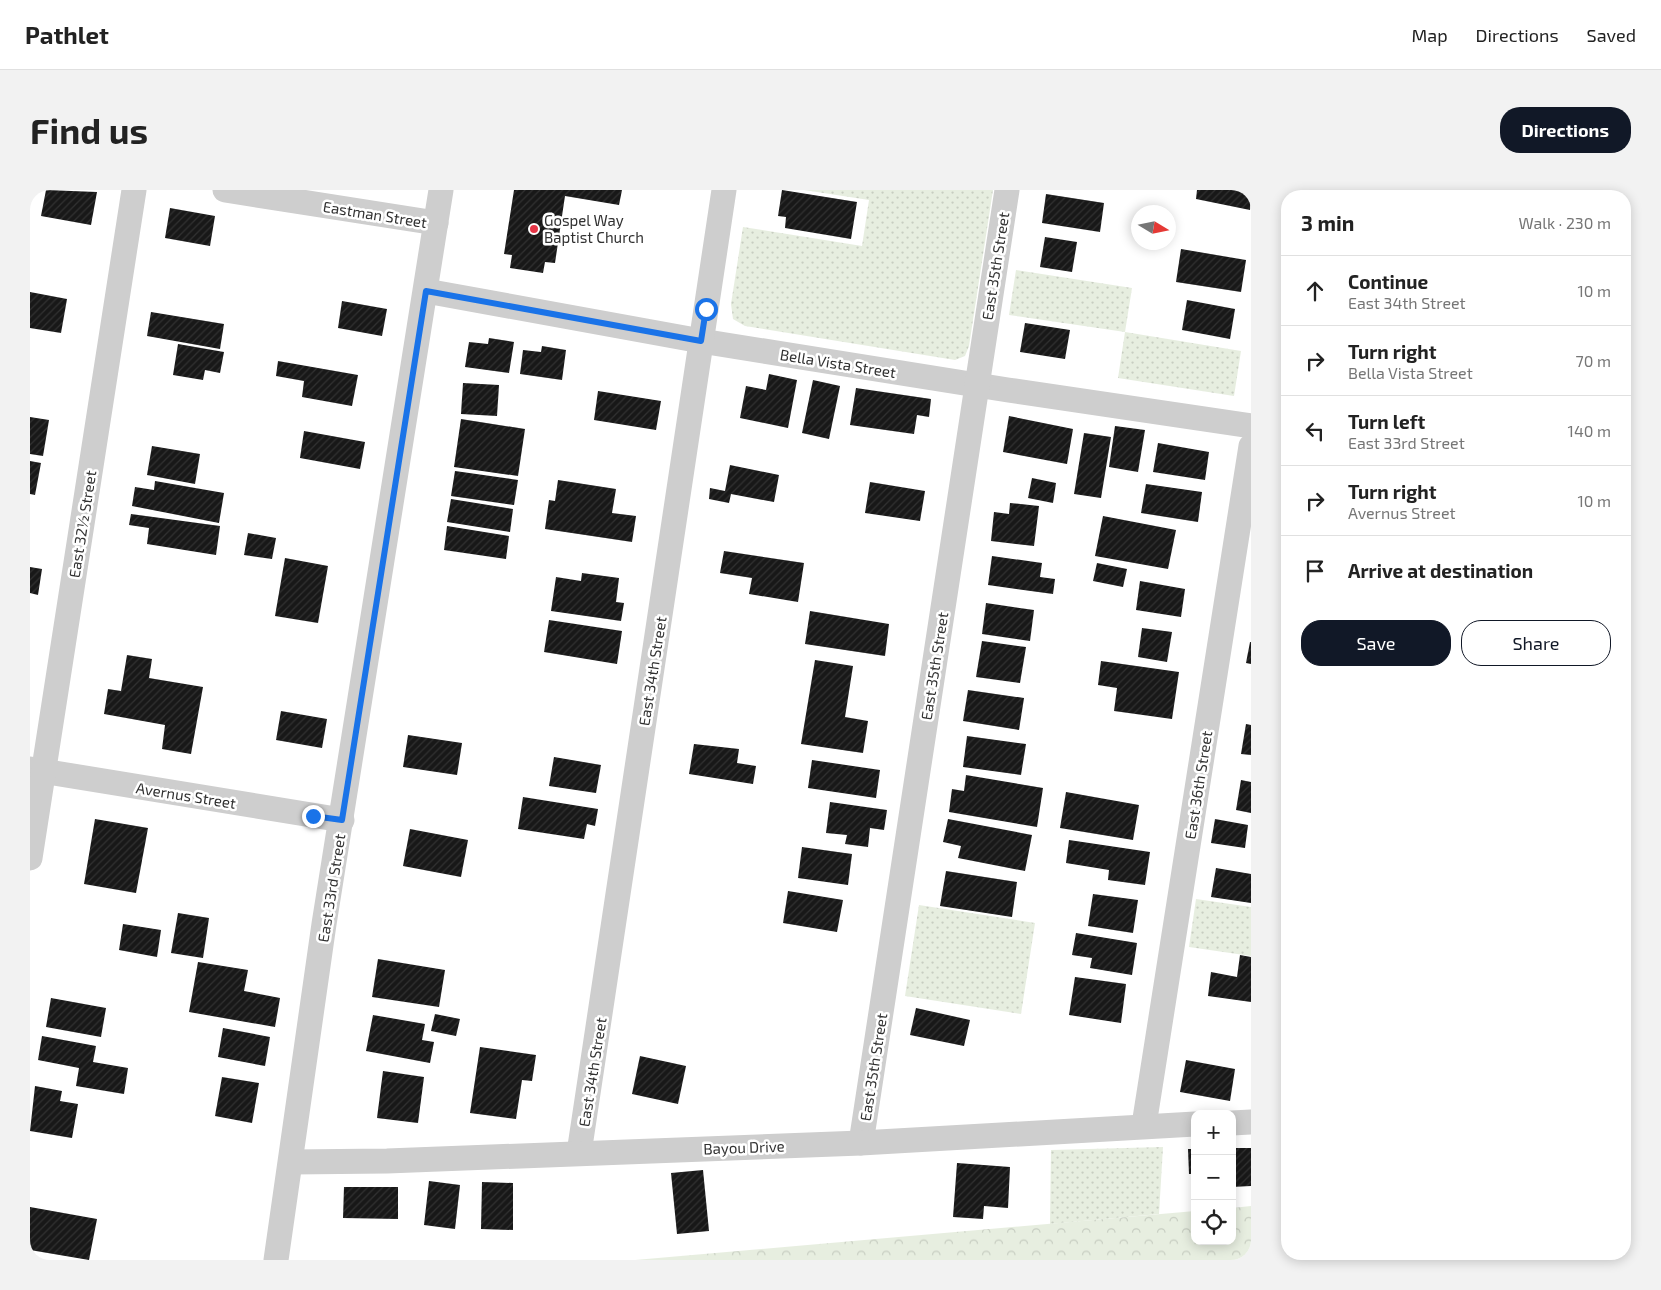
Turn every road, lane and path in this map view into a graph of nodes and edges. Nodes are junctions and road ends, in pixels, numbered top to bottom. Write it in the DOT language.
graph roads {
  1 [pos="134,190"];
  2 [pos="225,190"];
  3 [pos="442,190"];
  4 [pos="724,190"];
  5 [pos="1007,190"];
  6 [pos="436,223"];
  7 [pos="426,291"];
  8 [pos="701,341"];
  9 [pos="977,385"];
  10 [pos="1251,426"];
  11 [pos="1251,446"];
  12 [pos="37,770"];
  13 [pos="342,820"];
  14 [pos="30,858"];
  15 [pos="1251,1122"];
  16 [pos="1236,1123"];
  17 [pos="1191,1124"];
  18 [pos="1144,1125"];
  19 [pos="861,1143"];
  20 [pos="579,1153"];
  21 [pos="292,1162"];
  22 [pos="276,1260"];
  1 -- 12 [label="street, East 32½ Street"];
  2 -- 6 [label="street, Eastman Street"];
  3 -- 6 [label="street, East 33rd Street"];
  4 -- 8 [label="street, East 34th Street"];
  5 -- 9 [label="street, East 35th Street"];
  6 -- 7 [label="street, East 33rd Street"];
  7 -- 8 [label="street, Bella Vista Street"];
  7 -- 13 [label="street, East 33rd Street"];
  8 -- 9 [label="street, Bella Vista Street"];
  8 -- 20 [label="street, East 34th Street"];
  9 -- 10 [label="street, Bella Vista Street"];
  9 -- 19 [label="street, East 35th Street"];
  11 -- 18 [label="street, East 36th Street"];
  12 -- 13 [label="street, Avernus Street"];
  12 -- 14 [label="street, East 32½ Street"];
  13 -- 21 [label="street, East 33rd Street"];
  15 -- 16 [label="street"];
  17 -- 18 [label="street, Bayou Drive"];
  18 -- 19 [label="street, Bayou Drive"];
  19 -- 20 [label="street, Bayou Drive"];
  20 -- 21 [label="street, Bayou Drive"];
  21 -- 22 [label="street, East 33rd Street"];
}
